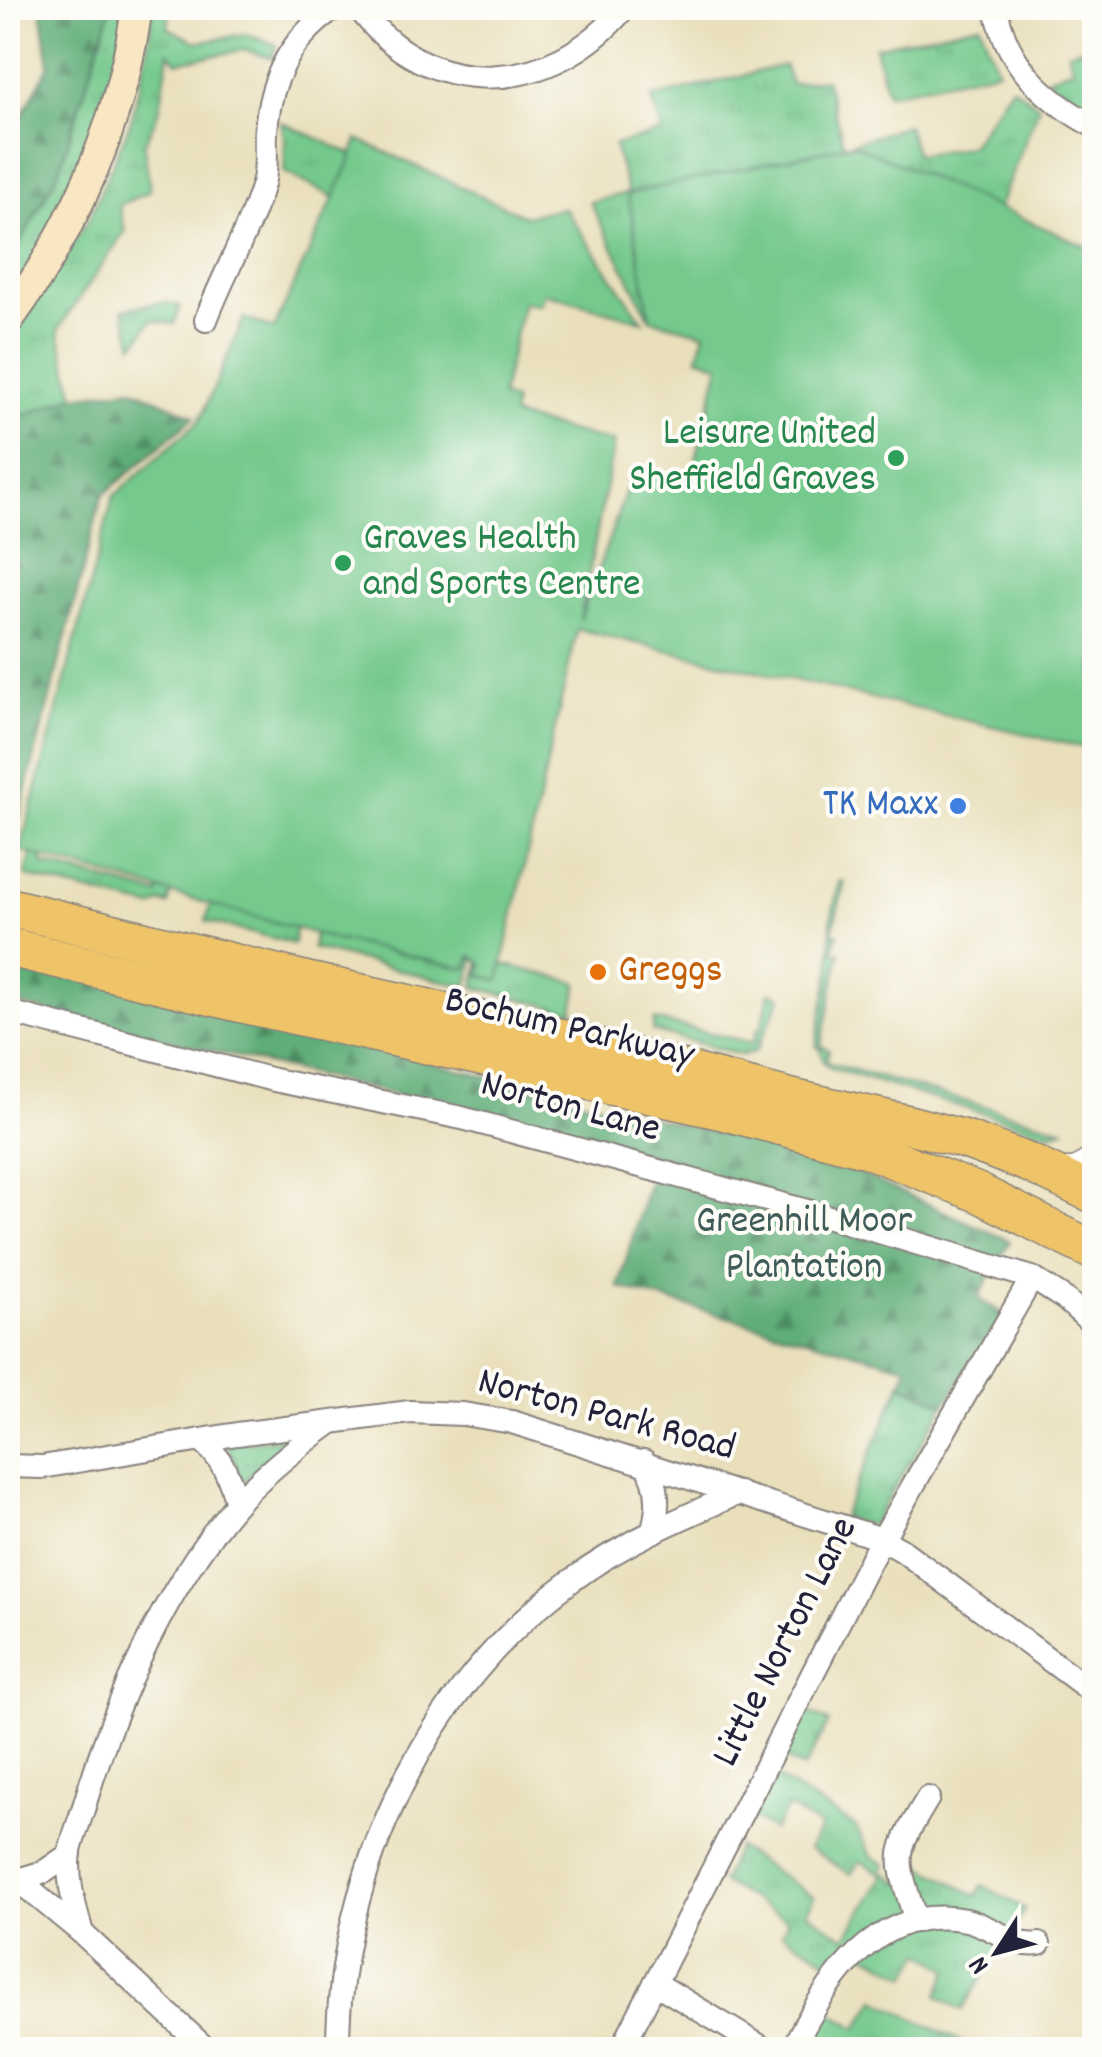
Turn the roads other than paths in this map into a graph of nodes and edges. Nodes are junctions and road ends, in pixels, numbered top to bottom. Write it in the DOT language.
graph roads {
  1 [pos="137,8"];
  2 [pos="335,8"];
  3 [pos="359,8"];
  4 [pos="624,8"];
  5 [pos="996,8"];
  6 [pos="1094,126"];
  7 [pos="8,320"];
  8 [pos="206,320"];
  9 [pos="8,907"];
  10 [pos="8,947"];
  11 [pos="8,1012"];
  12 [pos="1094,1162"];
  13 [pos="1054,1174"];
  14 [pos="1094,1194"];
  15 [pos="1094,1250"];
  16 [pos="1032,1278"];
  17 [pos="1094,1324"];
  18 [pos="332,1422"];
  19 [pos="200,1440"];
  20 [pos="644,1462"];
  21 [pos="8,1466"];
  22 [pos="740,1493"];
  23 [pos="238,1503"];
  24 [pos="652,1532"];
  25 [pos="882,1539"];
  26 [pos="1094,1693"];
  27 [pos="928,1798"];
  28 [pos="70,1854"];
  29 [pos="13,1876"];
  30 [pos="916,1921"];
  31 [pos="82,1934"];
  32 [pos="1039,1944"];
  33 [pos="655,1983"];
  34 [pos="207,2050"];
  35 [pos="338,2050"];
  36 [pos="621,2050"];
  37 [pos="766,2050"];
  38 [pos="792,2050"];
  1 -- 7 [label="main road"];
  2 -- 8 [label="street"];
  3 -- 4 [label="street"];
  5 -- 6 [label="street"];
  9 -- 13 [label="highway, Bochum Parkway"];
  10 -- 15 [label="highway, Bochum Parkway"];
  11 -- 16 [label="street, Norton Lane"];
  12 -- 13 [label="street"];
  13 -- 14 [label="highway, Bochum Parkway"];
  16 -- 17 [label="street, Norton Lane"];
  16 -- 25 [label="street, Little Norton Lane"];
  18 -- 19 [label="street, Norton Park Road"];
  18 -- 20 [label="street, Norton Park Road"];
  18 -- 23 [label="street"];
  19 -- 21 [label="street, Norton Park Road"];
  19 -- 23 [label="street"];
  20 -- 22 [label="street, Norton Park Road"];
  20 -- 24 [label="street"];
  22 -- 24 [label="street"];
  22 -- 25 [label="street, Norton Park Road"];
  23 -- 28 [label="street"];
  24 -- 35 [label="street"];
  25 -- 26 [label="street, Norton Park Road"];
  25 -- 33 [label="street, Little Norton Lane"];
  27 -- 30 [label="street"];
  28 -- 29 [label="street"];
  28 -- 31 [label="street"];
  29 -- 31 [label="street"];
  30 -- 32 [label="street"];
  30 -- 38 [label="street"];
  31 -- 34 [label="street"];
  33 -- 36 [label="street, Little Norton Lane"];
  33 -- 37 [label="street"];
}
